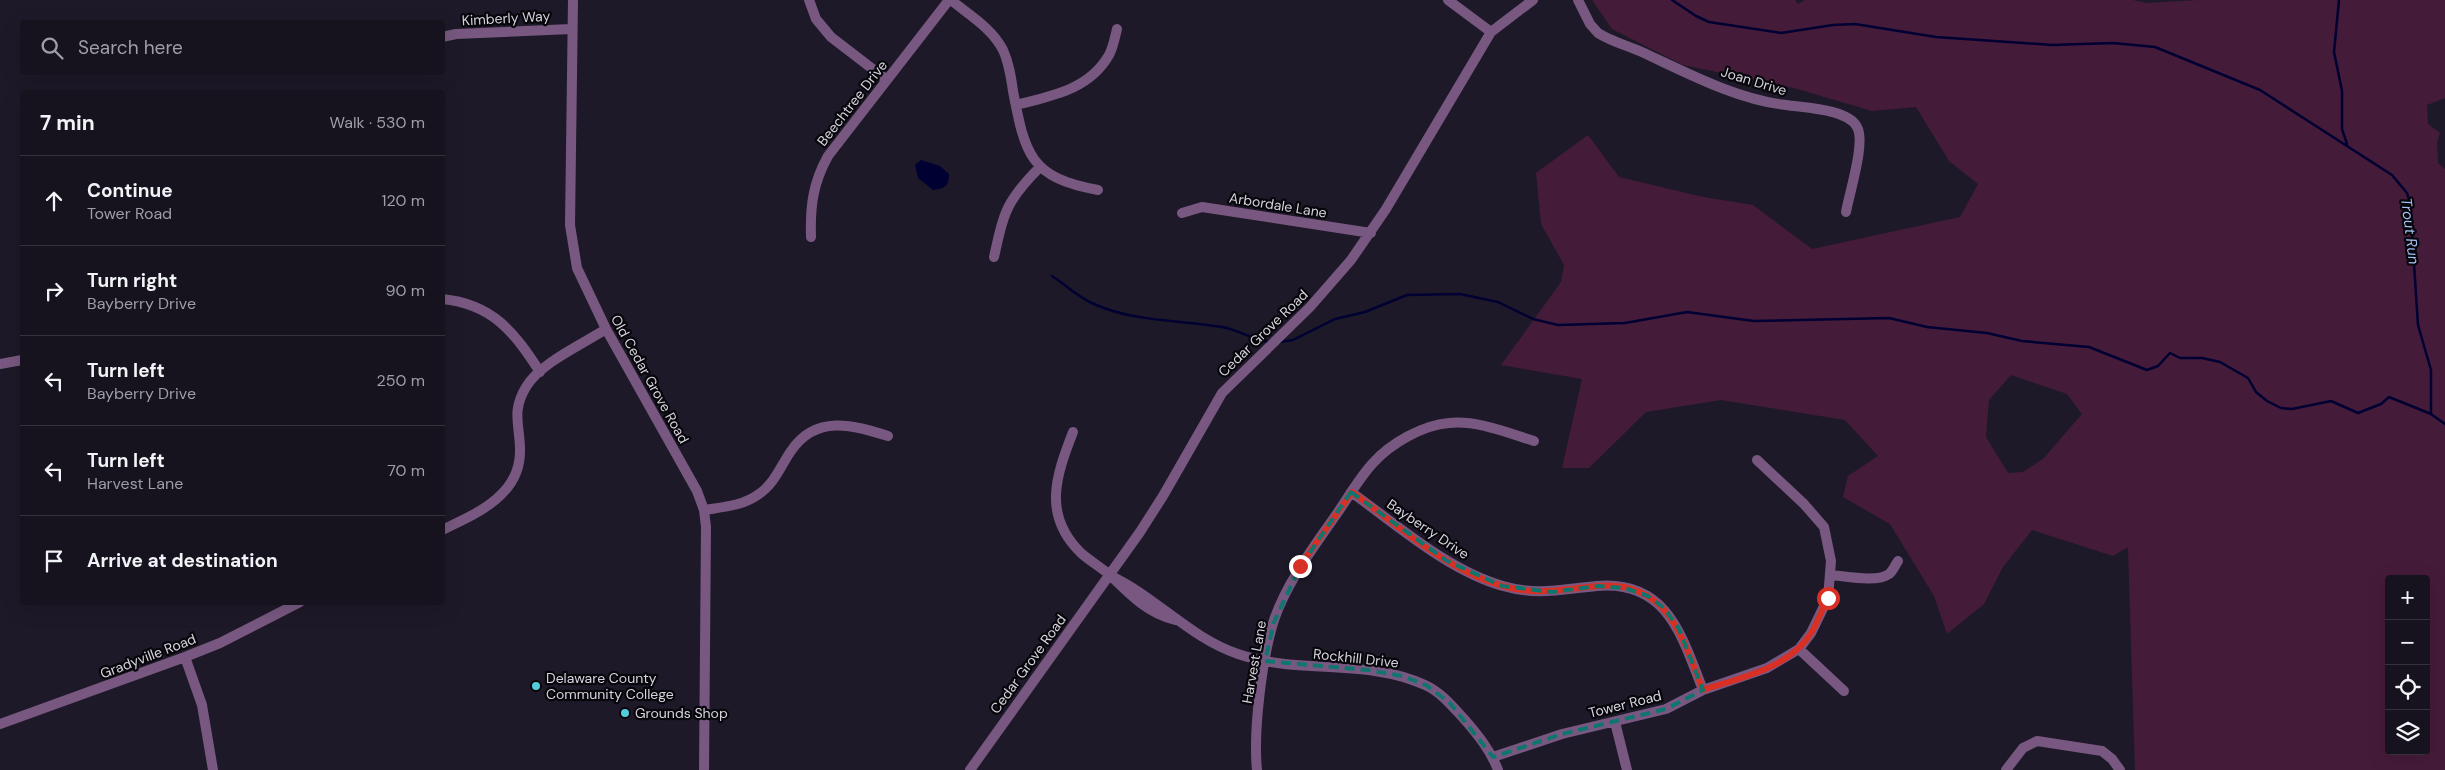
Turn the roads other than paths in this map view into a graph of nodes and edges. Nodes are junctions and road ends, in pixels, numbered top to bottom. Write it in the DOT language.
graph roads {
  1 [pos="573,0"];
  2 [pos="809,0"];
  3 [pos="950,0"];
  4 [pos="1448,0"];
  5 [pos="1533,0"];
  6 [pos="1578,0"];
  7 [pos="571,29"];
  8 [pos="1117,29"];
  9 [pos="1491,32"];
  10 [pos="445,36"];
  11 [pos="887,80"];
  12 [pos="1016,105"];
  13 [pos="1040,167"];
  14 [pos="1098,190"];
  15 [pos="1846,212"];
  16 [pos="1182,213"];
  17 [pos="1371,233"];
  18 [pos="812,237"];
  19 [pos="994,257"];
  20 [pos="445,300"];
  21 [pos="606,329"];
  22 [pos="20,360"];
  23 [pos="0,364"];
  24 [pos="540,372"];
  25 [pos="1073,432"];
  26 [pos="888,436"];
  27 [pos="1534,441"];
  28 [pos="1757,460"];
  29 [pos="1352,492"];
  30 [pos="704,510"];
  31 [pos="445,528"];
  32 [pos="1898,561"];
  33 [pos="1830,574"];
  34 [pos="1109,575"];
  35 [pos="294,605"];
  36 [pos="1798,649"];
  37 [pos="185,657"];
  38 [pos="1266,661"];
  39 [pos="1703,690"];
  40 [pos="1844,691"];
  41 [pos="1615,722"];
  42 [pos="0,724"];
  43 [pos="1493,757"];
  44 [pos="214,770"];
  45 [pos="704,770"];
  46 [pos="970,770"];
  47 [pos="1257,770"];
  48 [pos="1498,770"];
  49 [pos="1627,770"];
  50 [pos="2006,770"];
  51 [pos="2120,770"];
  1 -- 7 [label="street, Old Cedar Grove Road"];
  2 -- 11 [label="street"];
  3 -- 11 [label="street, Beechtree Drive"];
  3 -- 12 [label="street"];
  4 -- 9 [label="street"];
  5 -- 9 [label="street, Cedar Grove Road"];
  6 -- 15 [label="street, Joan Drive"];
  7 -- 10 [label="street, Kimberly Way"];
  7 -- 21 [label="street, Old Cedar Grove Road"];
  8 -- 12 [label="street"];
  9 -- 17 [label="street, Cedar Grove Road"];
  11 -- 18 [label="street, Beechtree Drive"];
  12 -- 13 [label="street"];
  13 -- 14 [label="street"];
  13 -- 19 [label="street"];
  16 -- 17 [label="street, Arbordale Lane"];
  17 -- 34 [label="street, Cedar Grove Road"];
  20 -- 24 [label="street"];
  21 -- 24 [label="street"];
  21 -- 30 [label="street, Old Cedar Grove Road"];
  22 -- 23 [label="street"];
  24 -- 31 [label="street"];
  25 -- 34 [label="street, Rockhill Drive"];
  26 -- 30 [label="street"];
  27 -- 29 [label="street, Harvest Lane"];
  28 -- 33 [label="street, Tower Road"];
  29 -- 38 [label="street, Harvest Lane"];
  29 -- 39 [label="street, Bayberry Drive"];
  30 -- 45 [label="street, Old Cedar Grove Road"];
  32 -- 33 [label="street"];
  33 -- 36 [label="street, Tower Road"];
  34 -- 38 [label="street, Rockhill Drive"];
  34 -- 46 [label="street, Cedar Grove Road"];
  35 -- 37 [label="street, Gradyville Road"];
  36 -- 39 [label="street, Tower Road"];
  36 -- 40 [label="street"];
  37 -- 42 [label="street, Gradyville Road"];
  37 -- 44 [label="street"];
  38 -- 43 [label="street, Rockhill Drive"];
  38 -- 47 [label="street, Harvest Lane"];
  39 -- 41 [label="street, Tower Road"];
  41 -- 43 [label="street, Tower Road"];
  41 -- 49 [label="street"];
  43 -- 48 [label="street, Rockhill Drive"];
  50 -- 51 [label="street"];
}
